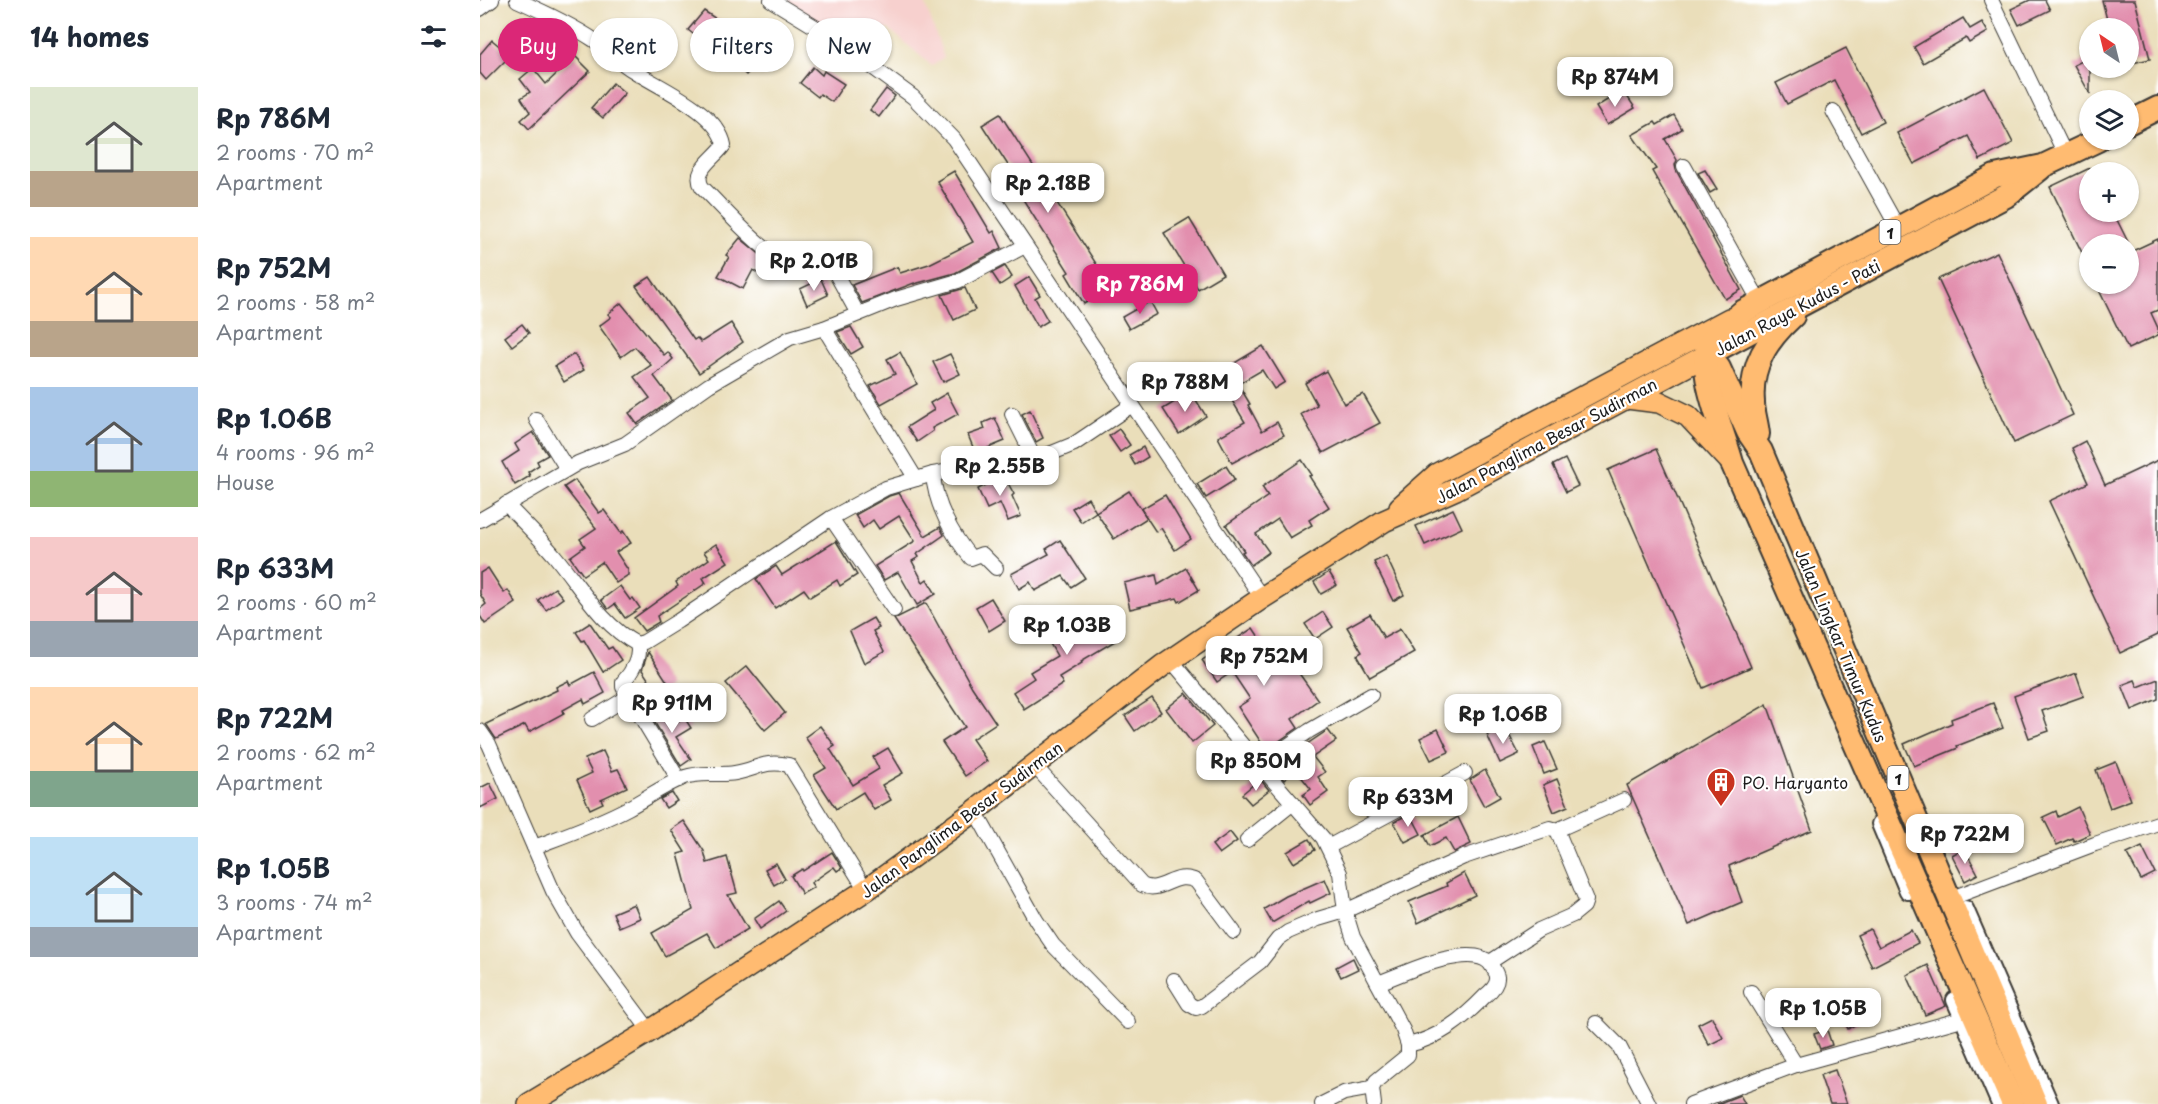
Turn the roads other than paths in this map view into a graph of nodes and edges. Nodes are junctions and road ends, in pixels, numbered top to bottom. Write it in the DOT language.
graph roads {
  1 [pos="492,0"];
  2 [pos="517,0"];
  3 [pos="771,0"];
  4 [pos="1991,0"];
  5 [pos="480,9"];
  6 [pos="2158,108"];
  7 [pos="1833,111"];
  8 [pos="2139,118"];
  9 [pos="2079,150"];
  10 [pos="2066,156"];
  11 [pos="1684,166"];
  12 [pos="2043,166"];
  13 [pos="1898,228"];
  14 [pos="1025,246"];
  15 [pos="1809,300"];
  16 [pos="1751,307"];
  17 [pos="858,314"];
  18 [pos="824,328"];
  19 [pos="1705,356"];
  20 [pos="1647,362"];
  21 [pos="1627,398"];
  22 [pos="1132,405"];
  23 [pos="1012,414"];
  24 [pos="536,419"];
  25 [pos="1761,451"];
  26 [pos="1035,460"];
  27 [pos="1732,463"];
  28 [pos="567,469"];
  29 [pos="933,474"];
  30 [pos="916,479"];
  31 [pos="506,504"];
  32 [pos="831,518"];
  33 [pos="480,520"];
  34 [pos="1384,521"];
  35 [pos="996,568"];
  36 [pos="1262,598"];
  37 [pos="894,610"];
  38 [pos="637,644"];
  39 [pos="1172,660"];
  40 [pos="1371,695"];
  41 [pos="628,697"];
  42 [pos="592,719"];
  43 [pos="480,731"];
  44 [pos="1034,765"];
  45 [pos="1260,765"];
  46 [pos="1465,773"];
  47 [pos="679,780"];
  48 [pos="1624,800"];
  49 [pos="1293,802"];
  50 [pos="975,811"];
  51 [pos="2158,823"];
  52 [pos="1557,830"];
  53 [pos="1247,840"];
  54 [pos="534,847"];
  55 [pos="1328,847"];
  56 [pos="866,890"];
  57 [pos="1954,897"];
  58 [pos="1345,911"];
  59 [pos="1234,932"];
  60 [pos="1490,962"];
  61 [pos="1174,980"];
  62 [pos="1378,983"];
  63 [pos="1751,992"];
  64 [pos="1969,1017"];
  65 [pos="1128,1022"];
  66 [pos="1596,1023"];
  67 [pos="650,1031"];
  68 [pos="1407,1045"];
  69 [pos="1796,1065"];
  70 [pos="1372,1088"];
  71 [pos="529,1104"];
  72 [pos="1322,1104"];
  73 [pos="1374,1104"];
  74 [pos="1649,1104"];
  75 [pos="1691,1104"];
  76 [pos="2000,1104"];
  77 [pos="2013,1104"];
  78 [pos="2036,1104"];
  79 [pos="2050,1104"];
  1 -- 5 [label="street"];
  2 -- 17 [label="street"];
  3 -- 14 [label="street"];
  4 -- 10 [label="street"];
  6 -- 8 [label="highway"];
  7 -- 13 [label="street"];
  9 -- 10 [label="highway, Jalan Raya Kudus - Pati / 1"];
  10 -- 12 [label="highway, Jalan Raya Kudus - Pati / 1"];
  11 -- 16 [label="street"];
  12 -- 13 [label="highway, Jalan Raya Kudus - Pati / 1"];
  12 -- 15 [label="highway, Jalan Raya Kudus - Pati / 1"];
  13 -- 16 [label="highway, Jalan Raya Kudus - Pati / 1"];
  14 -- 17 [label="street"];
  14 -- 22 [label="street"];
  15 -- 19 [label="highway, Jalan Raya Kudus - Pati / 1"];
  15 -- 25 [label="highway, 1"];
  16 -- 19 [label="highway, Jalan Raya Kudus - Pati"];
  16 -- 20 [label="main road, Jalan Panglima Besar Sudirman"];
  17 -- 18 [label="street"];
  18 -- 28 [label="street"];
  18 -- 30 [label="street"];
  19 -- 20 [label="main road"];
  19 -- 21 [label="main road, Jalan Panglima Besar Sudirman"];
  19 -- 25 [label="highway, 1"];
  19 -- 27 [label="highway, Jalan Lingkar Timur Kudus"];
  20 -- 34 [label="main road, Jalan Panglima Besar Sudirman"];
  21 -- 27 [label="main road"];
  21 -- 34 [label="main road, Jalan Panglima Besar Sudirman"];
  22 -- 26 [label="street"];
  22 -- 36 [label="street"];
  23 -- 26 [label="street"];
  24 -- 28 [label="street"];
  25 -- 57 [label="highway, Jalan Lingkar Timur Kudus / 1"];
  26 -- 29 [label="street"];
  27 -- 64 [label="highway, Jalan Lingkar Timur Kudus / 1"];
  28 -- 31 [label="street"];
  29 -- 30 [label="street"];
  29 -- 35 [label="street"];
  30 -- 32 [label="street"];
  31 -- 33 [label="street"];
  31 -- 38 [label="street"];
  32 -- 37 [label="street"];
  32 -- 38 [label="street"];
  34 -- 36 [label="main road, Jalan Panglima Besar Sudirman"];
  36 -- 39 [label="main road, Jalan Panglima Besar Sudirman"];
  38 -- 41 [label="street"];
  39 -- 44 [label="main road, Jalan Panglima Besar Sudirman"];
  39 -- 45 [label="street"];
  40 -- 45 [label="street"];
  41 -- 42 [label="street"];
  41 -- 47 [label="street"];
  43 -- 54 [label="street"];
  44 -- 50 [label="main road, Jalan Panglima Besar Sudirman"];
  44 -- 59 [label="street"];
  45 -- 49 [label="street"];
  46 -- 55 [label="street"];
  47 -- 54 [label="street"];
  47 -- 56 [label="street"];
  48 -- 52 [label="street"];
  49 -- 53 [label="street"];
  49 -- 55 [label="street"];
  50 -- 56 [label="main road, Jalan Panglima Besar Sudirman"];
  50 -- 65 [label="street"];
  51 -- 57 [label="street"];
  52 -- 58 [label="street"];
  52 -- 60 [label="street"];
  54 -- 67 [label="street"];
  55 -- 58 [label="street"];
  56 -- 67 [label="main road, Jalan Panglima Besar Sudirman"];
  57 -- 78 [label="highway, Jalan Lingkar Timur Kudus / 1"];
  57 -- 79 [label="street"];
  58 -- 61 [label="street"];
  58 -- 62 [label="street"];
  60 -- 62 [label="street"];
  60 -- 68 [label="street"];
  62 -- 68 [label="street"];
  63 -- 69 [label="street"];
  64 -- 69 [label="street"];
  64 -- 76 [label="street"];
  64 -- 77 [label="highway, Jalan Lingkar Timur Kudus / 1"];
  66 -- 74 [label="street"];
  67 -- 71 [label="main road, Jalan Panglima Besar Sudirman"];
  68 -- 70 [label="street"];
  69 -- 75 [label="street"];
  70 -- 72 [label="street"];
  70 -- 73 [label="street"];
}
